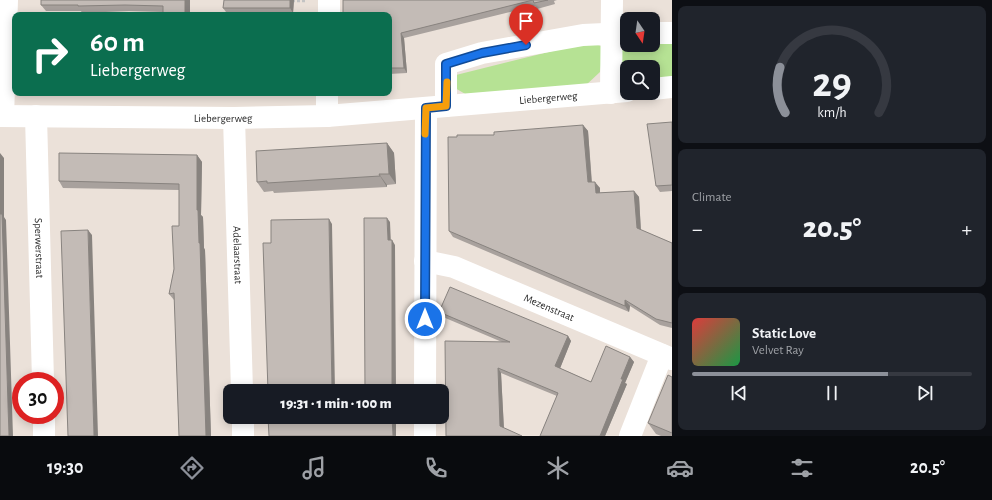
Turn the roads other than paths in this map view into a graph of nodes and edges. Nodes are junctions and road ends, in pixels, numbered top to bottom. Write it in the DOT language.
graph roads {
  1 [pos="7,0"];
  2 [pos="612,0"];
  3 [pos="619,33"];
  4 [pos="660,33"];
  5 [pos="672,33"];
  6 [pos="672,87"];
  7 [pos="660,88"];
  8 [pos="619,92"];
  9 [pos="327,96"];
  10 [pos="436,107"];
  11 [pos="1,116"];
  12 [pos="36,116"];
  13 [pos="327,116"];
  14 [pos="234,118"];
  15 [pos="425,261"];
  16 [pos="667,357"];
  17 [pos="43,372"];
  18 [pos="242,384"];
  19 [pos="425,384"];
  20 [pos="44,424"];
  21 [pos="243,424"];
  22 [pos="425,424"];
  23 [pos="44,436"];
  24 [pos="243,436"];
  25 [pos="425,436"];
  26 [pos="630,436"];
  1 -- 11 [label="street"];
  2 -- 3 [label="street"];
  3 -- 8 [label="street"];
  3 -- 10 [label="street"];
  4 -- 5 [label="street"];
  6 -- 7 [label="street"];
  8 -- 10 [label="street, Liebergerweg"];
  9 -- 13 [label="street"];
  10 -- 13 [label="street, Liebergerweg"];
  10 -- 15 [label="street"];
  11 -- 12 [label="street, Liebergerweg"];
  12 -- 14 [label="street, Liebergerweg"];
  12 -- 17 [label="street, Sperwerstraat"];
  13 -- 14 [label="street, Liebergerweg"];
  14 -- 18 [label="street, Adelaarstraat"];
  15 -- 16 [label="street, Mezenstraat"];
  15 -- 19 [label="street"];
  16 -- 26 [label="street"];
  20 -- 23 [label="street"];
  21 -- 24 [label="street"];
  22 -- 25 [label="street"];
}
